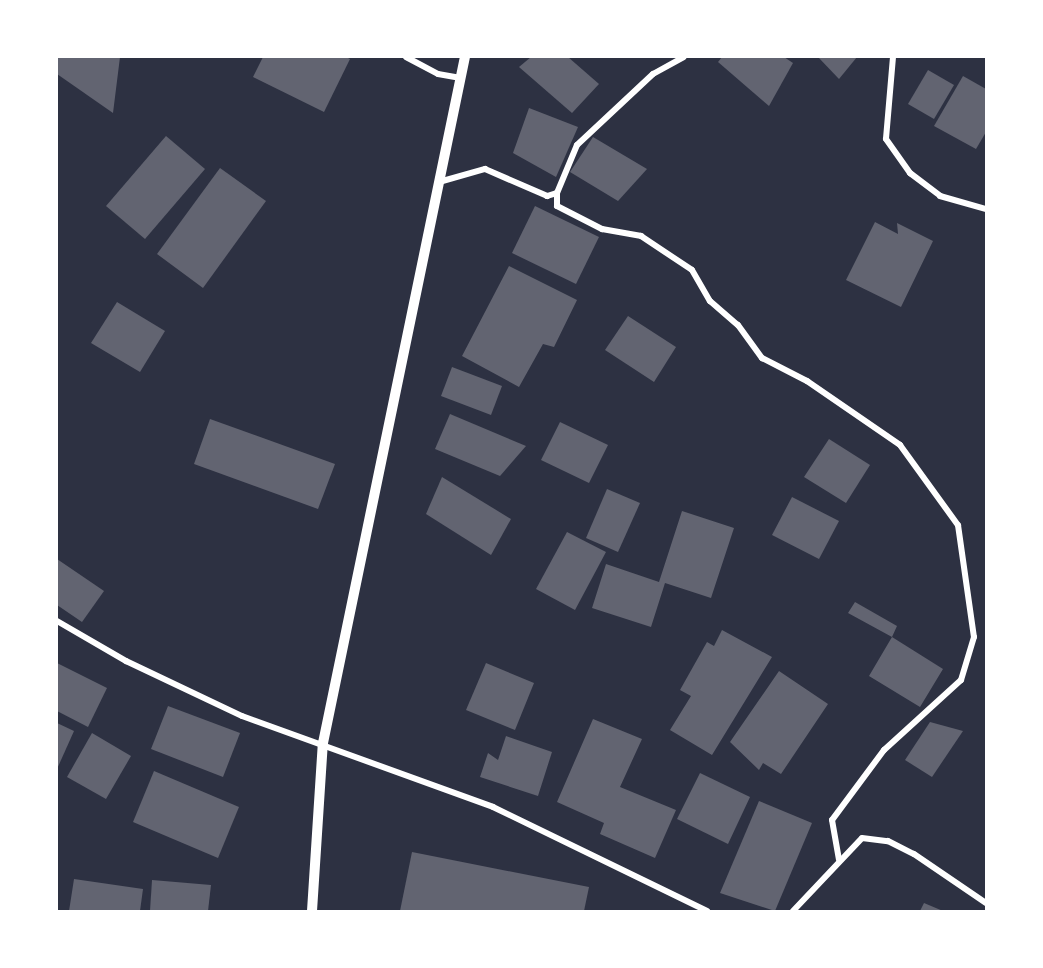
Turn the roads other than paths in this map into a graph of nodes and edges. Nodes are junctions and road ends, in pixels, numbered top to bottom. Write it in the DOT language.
graph roads {
  1 [pos="406,57"];
  2 [pos="465,57"];
  3 [pos="684,57"];
  4 [pos="893,57"];
  5 [pos="460,78"];
  6 [pos="439,182"];
  7 [pos="557,193"];
  8 [pos="986,209"];
  9 [pos="57,621"];
  10 [pos="323,743"];
  11 [pos="839,858"];
  12 [pos="986,903"];
  13 [pos="312,911"];
  14 [pos="706,911"];
  15 [pos="793,911"];
  1 -- 5 [label="street"];
  2 -- 5 [label="street"];
  3 -- 7 [label="street"];
  4 -- 8 [label="street"];
  5 -- 6 [label="street"];
  6 -- 7 [label="street"];
  6 -- 10 [label="street"];
  7 -- 11 [label="street"];
  9 -- 10 [label="street"];
  10 -- 13 [label="street"];
  10 -- 14 [label="street"];
  11 -- 12 [label="street"];
  11 -- 15 [label="street"];
}
